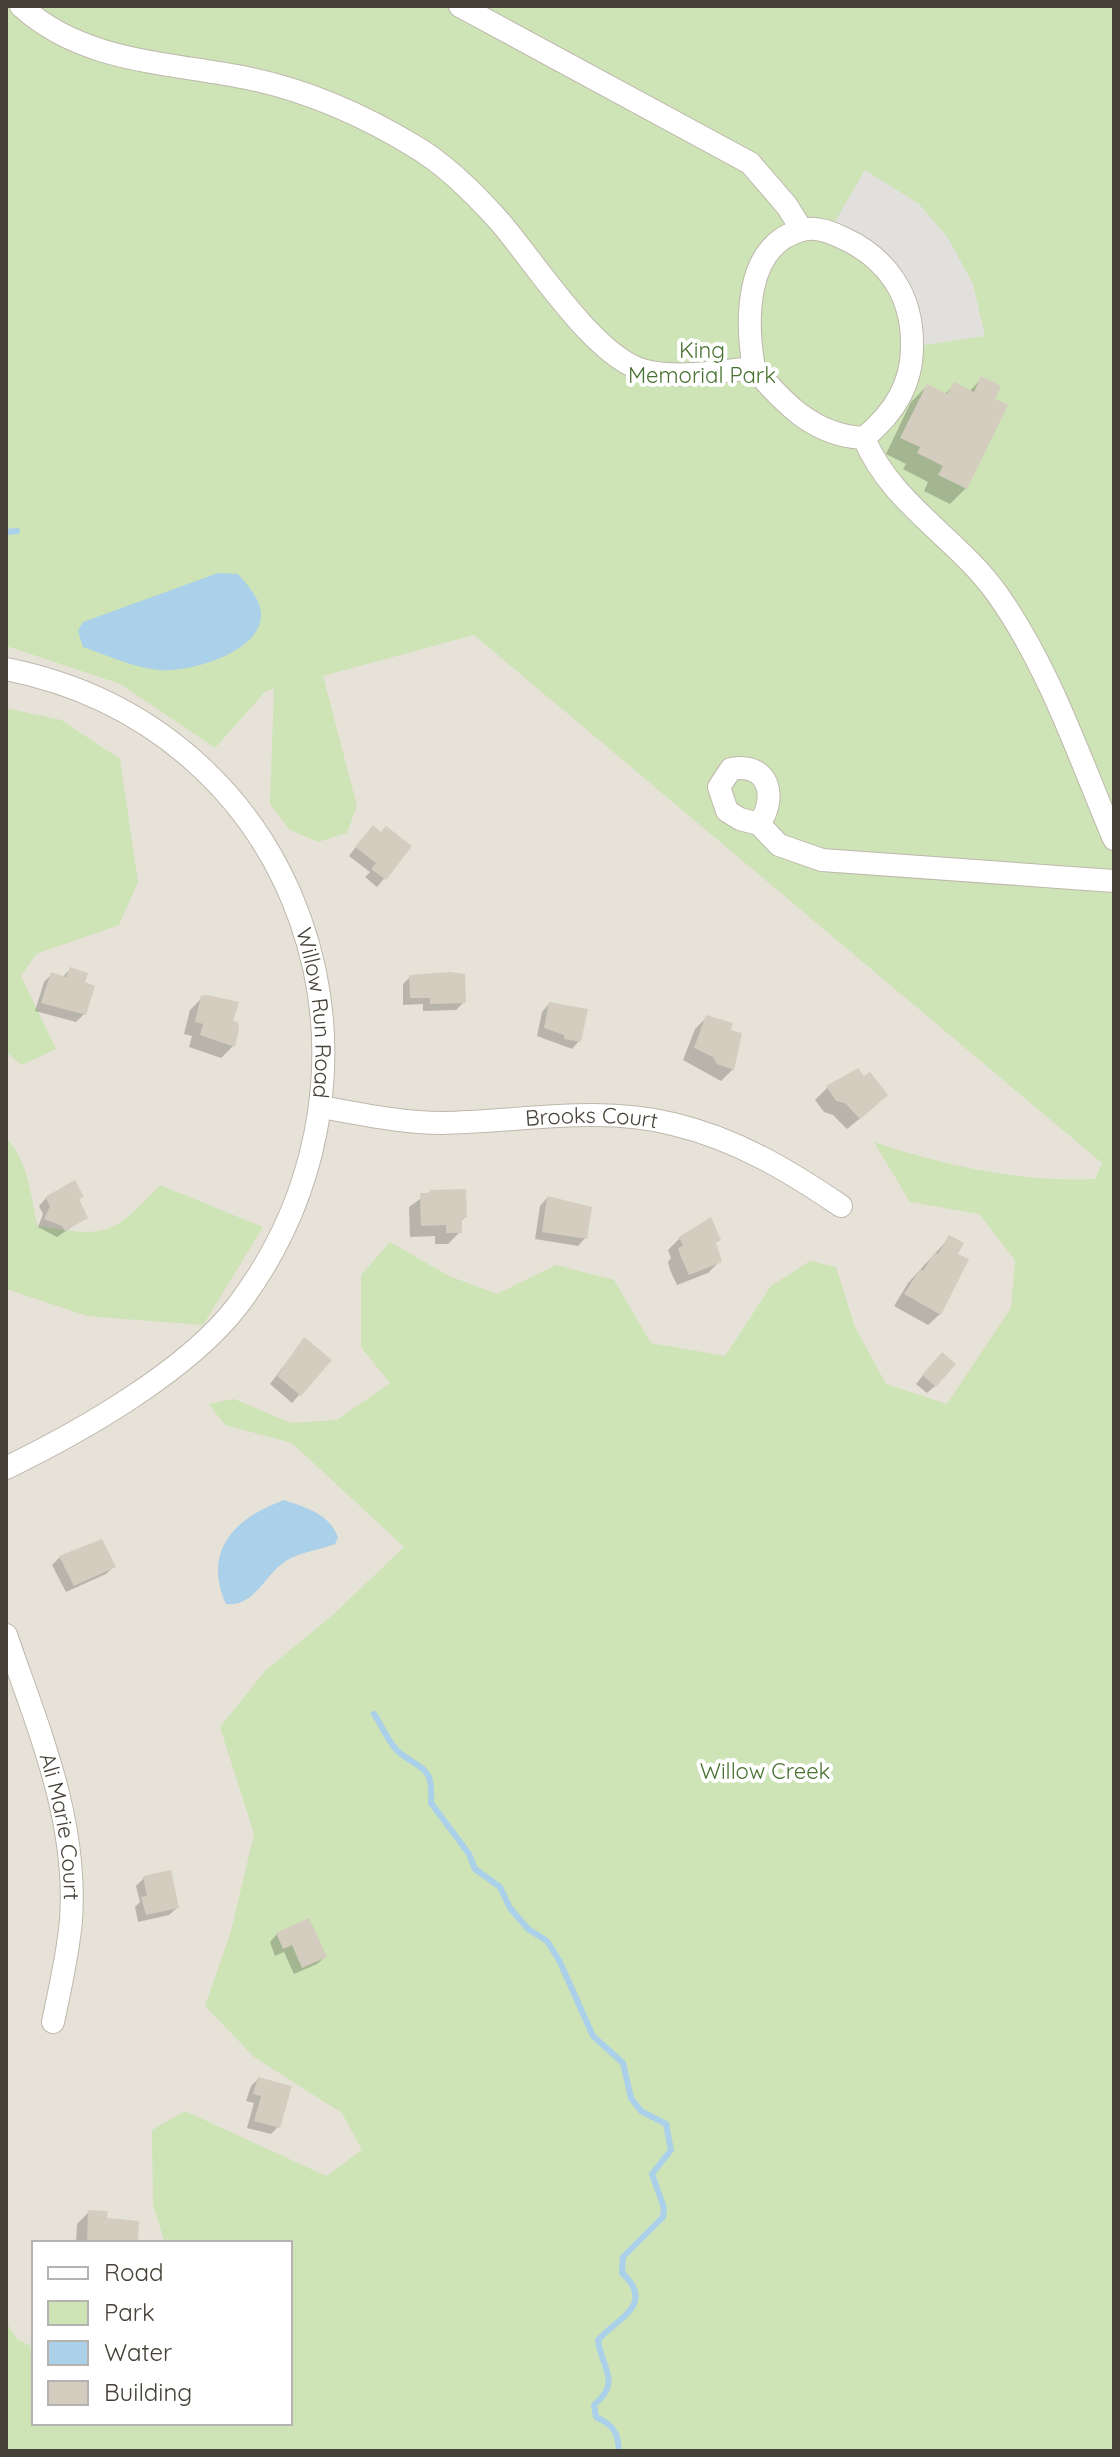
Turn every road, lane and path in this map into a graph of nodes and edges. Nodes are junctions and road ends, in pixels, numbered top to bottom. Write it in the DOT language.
graph roads {
  1 [pos="21,6"];
  2 [pos="460,6"];
  3 [pos="802,230"];
  4 [pos="754,368"];
  5 [pos="864,438"];
  6 [pos="6,669"];
  7 [pos="759,824"];
  8 [pos="1114,839"];
  9 [pos="1114,881"];
  10 [pos="321,1107"];
  11 [pos="841,1206"];
  12 [pos="6,1468"];
  13 [pos="6,1635"];
  14 [pos="53,2022"];
  1 -- 4 [label="street"];
  2 -- 3 [label="street"];
  3 -- 4 [label="street"];
  3 -- 5 [label="street"];
  4 -- 5 [label="street"];
  5 -- 8 [label="street"];
  6 -- 10 [label="street, Willow Run Road"];
  7 -- 9 [label="street"];
  10 -- 11 [label="street, Brooks Court"];
  10 -- 12 [label="street, Willow Run Road"];
  13 -- 14 [label="street, Ali Marie Court"];
}
